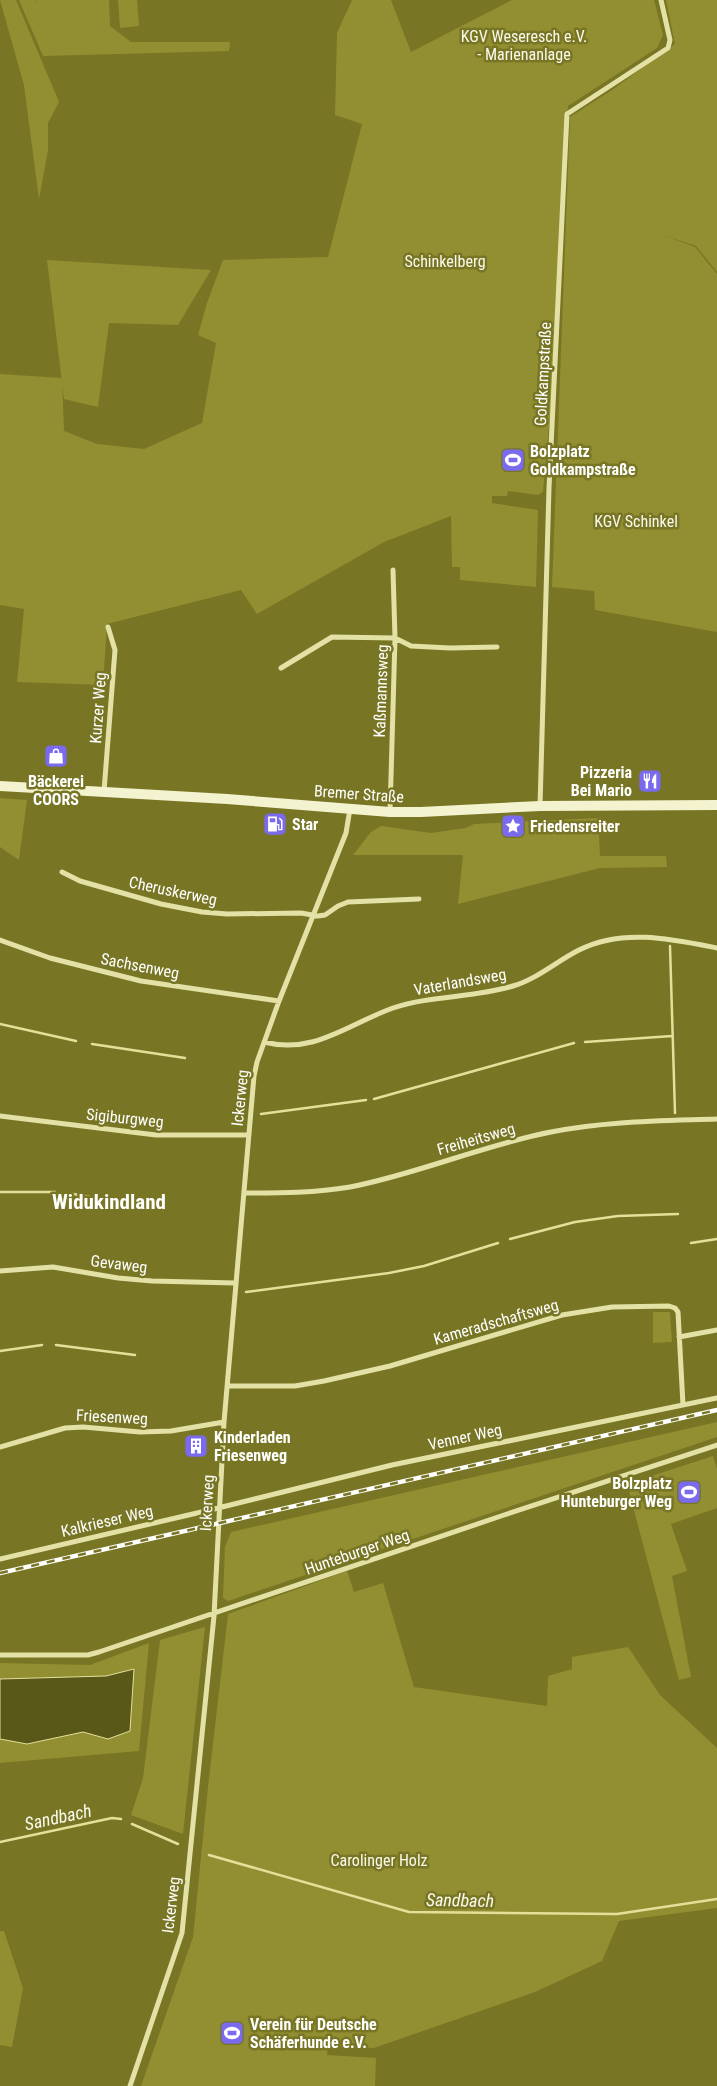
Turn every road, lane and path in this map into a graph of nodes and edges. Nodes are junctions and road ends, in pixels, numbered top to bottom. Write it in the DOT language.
graph roads {
  1 [pos="661,0"];
  2 [pos="393,570"];
  3 [pos="108,627"];
  4 [pos="395,638"];
  5 [pos="497,647"];
  6 [pos="281,668"];
  7 [pos="0,786"];
  8 [pos="104,791"];
  9 [pos="717,805"];
  10 [pos="540,806"];
  11 [pos="350,809"];
  12 [pos="390,812"];
  13 [pos="62,872"];
  14 [pos="419,899"];
  15 [pos="312,916"];
  16 [pos="0,940"];
  17 [pos="717,948"];
  18 [pos="279,1001"];
  19 [pos="264,1042"];
  20 [pos="0,1116"];
  21 [pos="717,1119"];
  22 [pos="249,1135"];
  23 [pos="244,1194"];
  24 [pos="0,1271"];
  25 [pos="235,1283"];
  26 [pos="717,1330"];
  27 [pos="679,1337"];
  28 [pos="228,1386"];
  29 [pos="717,1398"];
  30 [pos="683,1405"];
  31 [pos="224,1422"];
  32 [pos="717,1445"];
  33 [pos="0,1447"];
  34 [pos="220,1508"];
  35 [pos="0,1559"];
  36 [pos="214,1613"];
  37 [pos="0,1655"];
  38 [pos="130,2086"];
  1 -- 10 [label="street, Goldkampstraße"];
  2 -- 4 [label="street, Kaßmannsweg"];
  3 -- 8 [label="street, Kurzer Weg"];
  4 -- 5 [label="street"];
  4 -- 6 [label="street"];
  4 -- 12 [label="street, Kaßmannsweg"];
  7 -- 8 [label="main road, Bremer Straße"];
  8 -- 11 [label="main road, Bremer Straße"];
  9 -- 10 [label="main road, Bremer Straße"];
  10 -- 12 [label="main road, Bremer Straße"];
  11 -- 12 [label="main road, Bremer Straße"];
  11 -- 15 [label="street, Ickerweg"];
  13 -- 15 [label="street, Cheruskerweg"];
  14 -- 15 [label="street"];
  15 -- 18 [label="street, Ickerweg"];
  16 -- 18 [label="street, Sachsenweg"];
  17 -- 19 [label="street, Vaterlandsweg"];
  18 -- 19 [label="street, Ickerweg"];
  19 -- 22 [label="street, Ickerweg"];
  20 -- 22 [label="street, Sigiburgweg"];
  21 -- 23 [label="street, Freiheitsweg"];
  22 -- 23 [label="street, Ickerweg"];
  23 -- 25 [label="street, Ickerweg"];
  24 -- 25 [label="street, Gevaweg"];
  25 -- 28 [label="street, Ickerweg"];
  26 -- 27 [label="street"];
  27 -- 28 [label="street, Kameradschaftsweg"];
  27 -- 30 [label="street, Kameradschaftsweg"];
  28 -- 31 [label="street, Ickerweg"];
  29 -- 30 [label="street, Venner Weg"];
  30 -- 34 [label="street, Venner Weg"];
  31 -- 33 [label="street, Friesenweg"];
  31 -- 34 [label="street, Ickerweg"];
  32 -- 36 [label="street, Hunteburger Weg"];
  34 -- 35 [label="street, Kalkrieser Weg"];
  34 -- 36 [label="street, Ickerweg"];
  36 -- 37 [label="street, Hunteburger Weg"];
  36 -- 38 [label="street, Ickerweg"];
}
